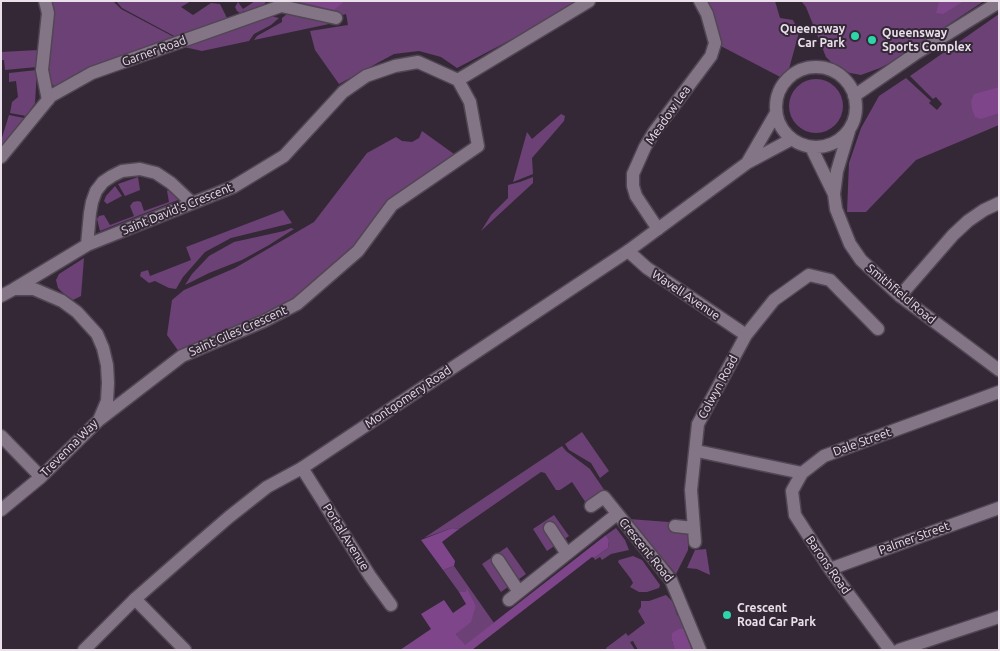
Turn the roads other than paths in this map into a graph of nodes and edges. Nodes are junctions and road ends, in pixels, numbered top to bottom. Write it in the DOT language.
graph roads {
  1 [pos="45,1"];
  2 [pos="588,1"];
  3 [pos="700,1"];
  4 [pos="999,2"];
  5 [pos="336,18"];
  6 [pos="458,80"];
  7 [pos="854,96"];
  8 [pos="48,100"];
  9 [pos="776,113"];
  10 [pos="850,128"];
  11 [pos="792,139"];
  12 [pos="811,146"];
  13 [pos="1,157"];
  14 [pos="747,163"];
  15 [pos="834,194"];
  16 [pos="192,203"];
  17 [pos="999,203"];
  18 [pos="658,229"];
  19 [pos="87,245"];
  20 [pos="628,251"];
  21 [pos="14,289"];
  22 [pos="1,296"];
  23 [pos="900,296"];
  24 [pos="878,329"];
  25 [pos="746,335"];
  26 [pos="999,370"];
  27 [pos="999,392"];
  28 [pos="99,420"];
  29 [pos="1,436"];
  30 [pos="697,451"];
  31 [pos="302,468"];
  32 [pos="802,473"];
  33 [pos="41,477"];
  34 [pos="590,506"];
  35 [pos="999,508"];
  36 [pos="1,510"];
  37 [pos="617,514"];
  38 [pos="675,526"];
  39 [pos="550,528"];
  40 [pos="693,528"];
  41 [pos="695,542"];
  42 [pos="567,554"];
  43 [pos="498,560"];
  44 [pos="830,569"];
  45 [pos="136,600"];
  46 [pos="391,605"];
  47 [pos="999,617"];
  48 [pos="84,650"];
  49 [pos="185,650"];
  50 [pos="700,650"];
  51 [pos="890,650"];
  52 [pos="899,650"];
  1 -- 8 [label="street"];
  2 -- 6 [label="street"];
  3 -- 18 [label="street, Meadow Lea"];
  4 -- 7 [label="street"];
  5 -- 8 [label="street, Garner Road"];
  6 -- 16 [label="street, Saint David's Crescent"];
  6 -- 28 [label="street, Saint Giles Crescent"];
  7 -- 9 [label="street"];
  7 -- 10 [label="street"];
  8 -- 13 [label="street, Garner Road"];
  9 -- 11 [label="street"];
  9 -- 14 [label="street, Montgomery Road"];
  10 -- 12 [label="street"];
  10 -- 15 [label="street, Smithfield Road"];
  11 -- 12 [label="street"];
  11 -- 14 [label="street, Montgomery Road"];
  12 -- 15 [label="street, Smithfield Road"];
  14 -- 18 [label="street, Montgomery Road"];
  15 -- 23 [label="street, Smithfield Road"];
  16 -- 19 [label="street, Saint David's Crescent"];
  16 -- 19 [label="street"];
  17 -- 23 [label="street"];
  18 -- 20 [label="street, Montgomery Road"];
  19 -- 21 [label="street, Saint David's Crescent"];
  20 -- 25 [label="street, Wavell Avenue"];
  20 -- 31 [label="street, Montgomery Road"];
  21 -- 22 [label="street"];
  21 -- 28 [label="street, Trevenna Way"];
  23 -- 26 [label="street, Smithfield Road"];
  24 -- 25 [label="street, Colwyn Road"];
  25 -- 30 [label="street, Colwyn Road"];
  27 -- 32 [label="street, Dale Street"];
  28 -- 33 [label="street, Trevenna Way"];
  29 -- 33 [label="street"];
  30 -- 32 [label="street"];
  30 -- 40 [label="street, Colwyn Road"];
  31 -- 45 [label="street, Montgomery Road"];
  31 -- 46 [label="street, Portal Avenue"];
  32 -- 44 [label="street, Barons Road"];
  33 -- 36 [label="street, Trevenna Way"];
  34 -- 37 [label="street, Crescent Road"];
  35 -- 44 [label="street, Palmer Street"];
  37 -- 42 [label="street"];
  37 -- 50 [label="street, Crescent Road"];
  38 -- 40 [label="street"];
  39 -- 42 [label="street"];
  40 -- 41 [label="street, Colwyn Road"];
  42 -- 43 [label="street"];
  44 -- 51 [label="street, Barons Road"];
  45 -- 48 [label="street, Montgomery Road"];
  45 -- 49 [label="street"];
  47 -- 52 [label="street"];
}
